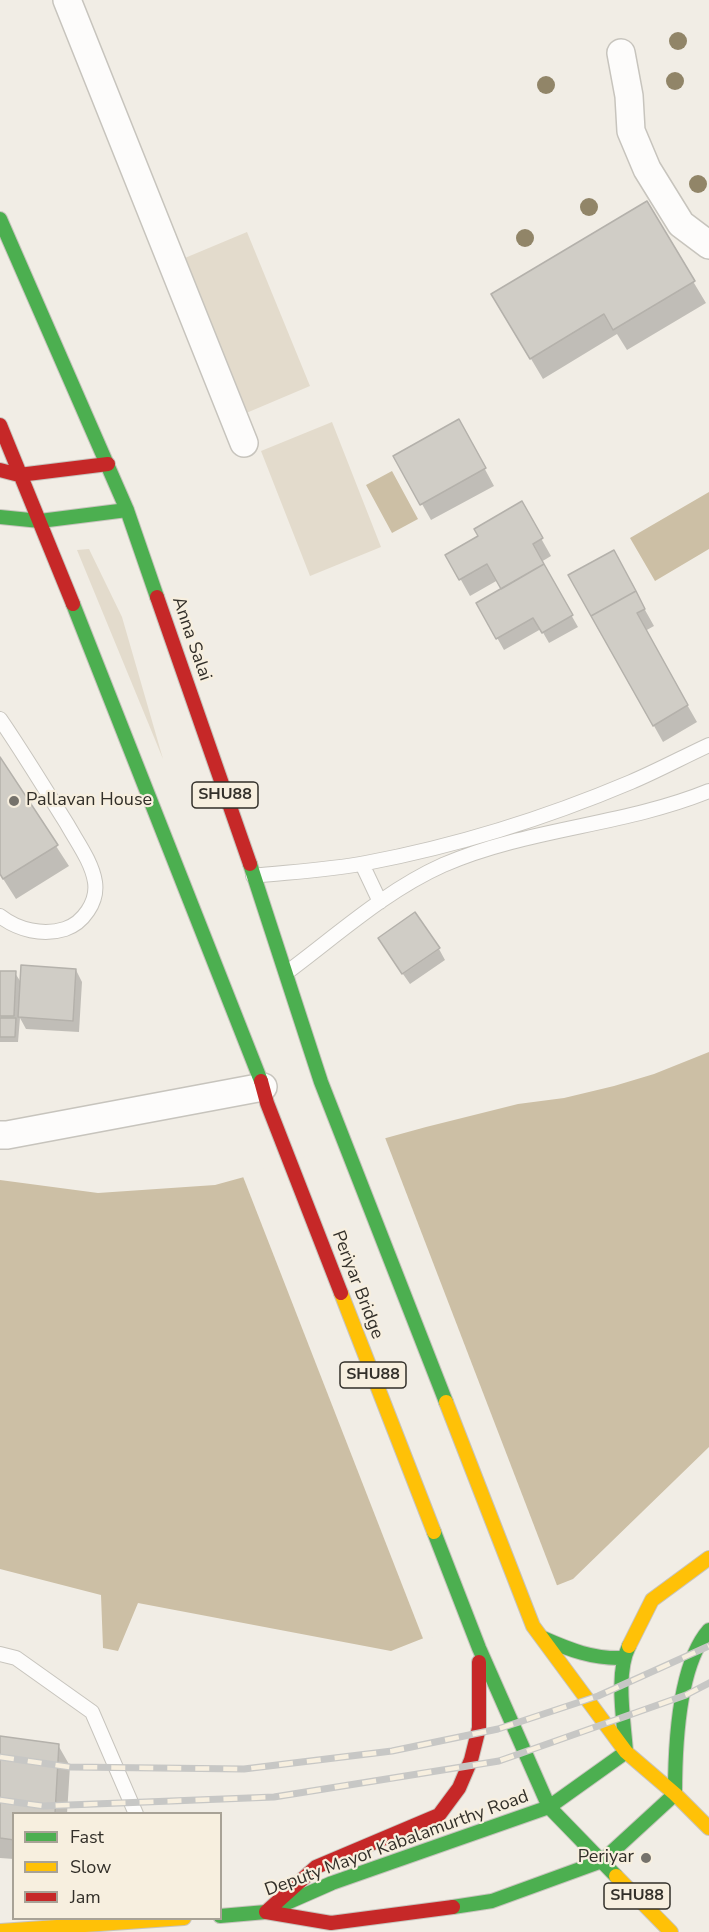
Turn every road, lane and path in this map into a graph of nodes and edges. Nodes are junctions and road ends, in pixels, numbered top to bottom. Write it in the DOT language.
graph roads {
  1 [pos="67,0"];
  2 [pos="621,53"];
  3 [pos="0,219"];
  4 [pos="709,245"];
  5 [pos="0,425"];
  6 [pos="244,443"];
  7 [pos="108,464"];
  8 [pos="0,470"];
  9 [pos="19,475"];
  10 [pos="128,510"];
  11 [pos="0,517"];
  12 [pos="40,520"];
  13 [pos="0,719"];
  14 [pos="709,745"];
  15 [pos="709,791"];
  16 [pos="597,795"];
  17 [pos="609,820"];
  18 [pos="362,864"];
  19 [pos="253,876"];
  20 [pos="380,902"];
  21 [pos="0,916"];
  22 [pos="286,973"];
  23 [pos="265,1095"];
  24 [pos="0,1135"];
  25 [pos="709,1558"];
  26 [pos="709,1630"];
  27 [pos="538,1632"];
  28 [pos="479,1648"];
  29 [pos="0,1654"];
  30 [pos="623,1658"];
  31 [pos="626,1752"];
  32 [pos="675,1794"];
  33 [pos="549,1807"];
  34 [pos="135,1812"];
  35 [pos="709,1828"];
  36 [pos="603,1860"];
  37 [pos="266,1912"];
  38 [pos="222,1916"];
  39 [pos="153,1920"];
  40 [pos="305,1926"];
  41 [pos="88,1929"];
  42 [pos="0,1931"];
  43 [pos="671,1932"];
  1 -- 6 [label="street"];
  2 -- 4 [label="street"];
  3 -- 7 [label="main road, Anna Salai / SHU88"];
  5 -- 9 [label="main road, SHU88"];
  7 -- 9 [label="main road"];
  7 -- 10 [label="main road, Anna Salai / SHU88"];
  8 -- 9 [label="main road"];
  9 -- 12 [label="main road, SHU88"];
  10 -- 12 [label="main road"];
  10 -- 19 [label="main road, Anna Salai / SHU88"];
  11 -- 12 [label="main road"];
  12 -- 23 [label="main road, SHU88"];
  13 -- 21 [label="lane"];
  14 -- 16 [label="lane"];
  15 -- 17 [label="lane"];
  16 -- 17 [label="lane"];
  16 -- 18 [label="lane"];
  17 -- 20 [label="lane"];
  18 -- 19 [label="lane"];
  18 -- 20 [label="lane"];
  19 -- 22 [label="main road, Anna Salai / SHU88"];
  20 -- 22 [label="lane"];
  22 -- 27 [label="main road, Anna Salai / SHU88"];
  23 -- 24 [label="street"];
  23 -- 28 [label="main road, Periyar Bridge / SHU88"];
  25 -- 30 [label="main road"];
  26 -- 32 [label="main road"];
  27 -- 30 [label="main road"];
  27 -- 31 [label="main road, SHU88"];
  28 -- 33 [label="main road, SHU88"];
  28 -- 37 [label="main road"];
  29 -- 34 [label="lane"];
  30 -- 31 [label="main road"];
  31 -- 32 [label="main road, SHU88"];
  31 -- 33 [label="main road, Deputy Mayor Kabalamurthy Road"];
  32 -- 35 [label="main road, SHU88"];
  32 -- 36 [label="main road"];
  33 -- 36 [label="main road, SHU88"];
  33 -- 37 [label="main road, Deputy Mayor Kabalamurthy Road"];
  36 -- 40 [label="main road"];
  36 -- 43 [label="main road, SHU88"];
  37 -- 38 [label="main road, Deputy Mayor Kabalamurthy Road"];
  37 -- 40 [label="main road"];
  39 -- 41 [label="main road"];
  41 -- 42 [label="main road"];
}
